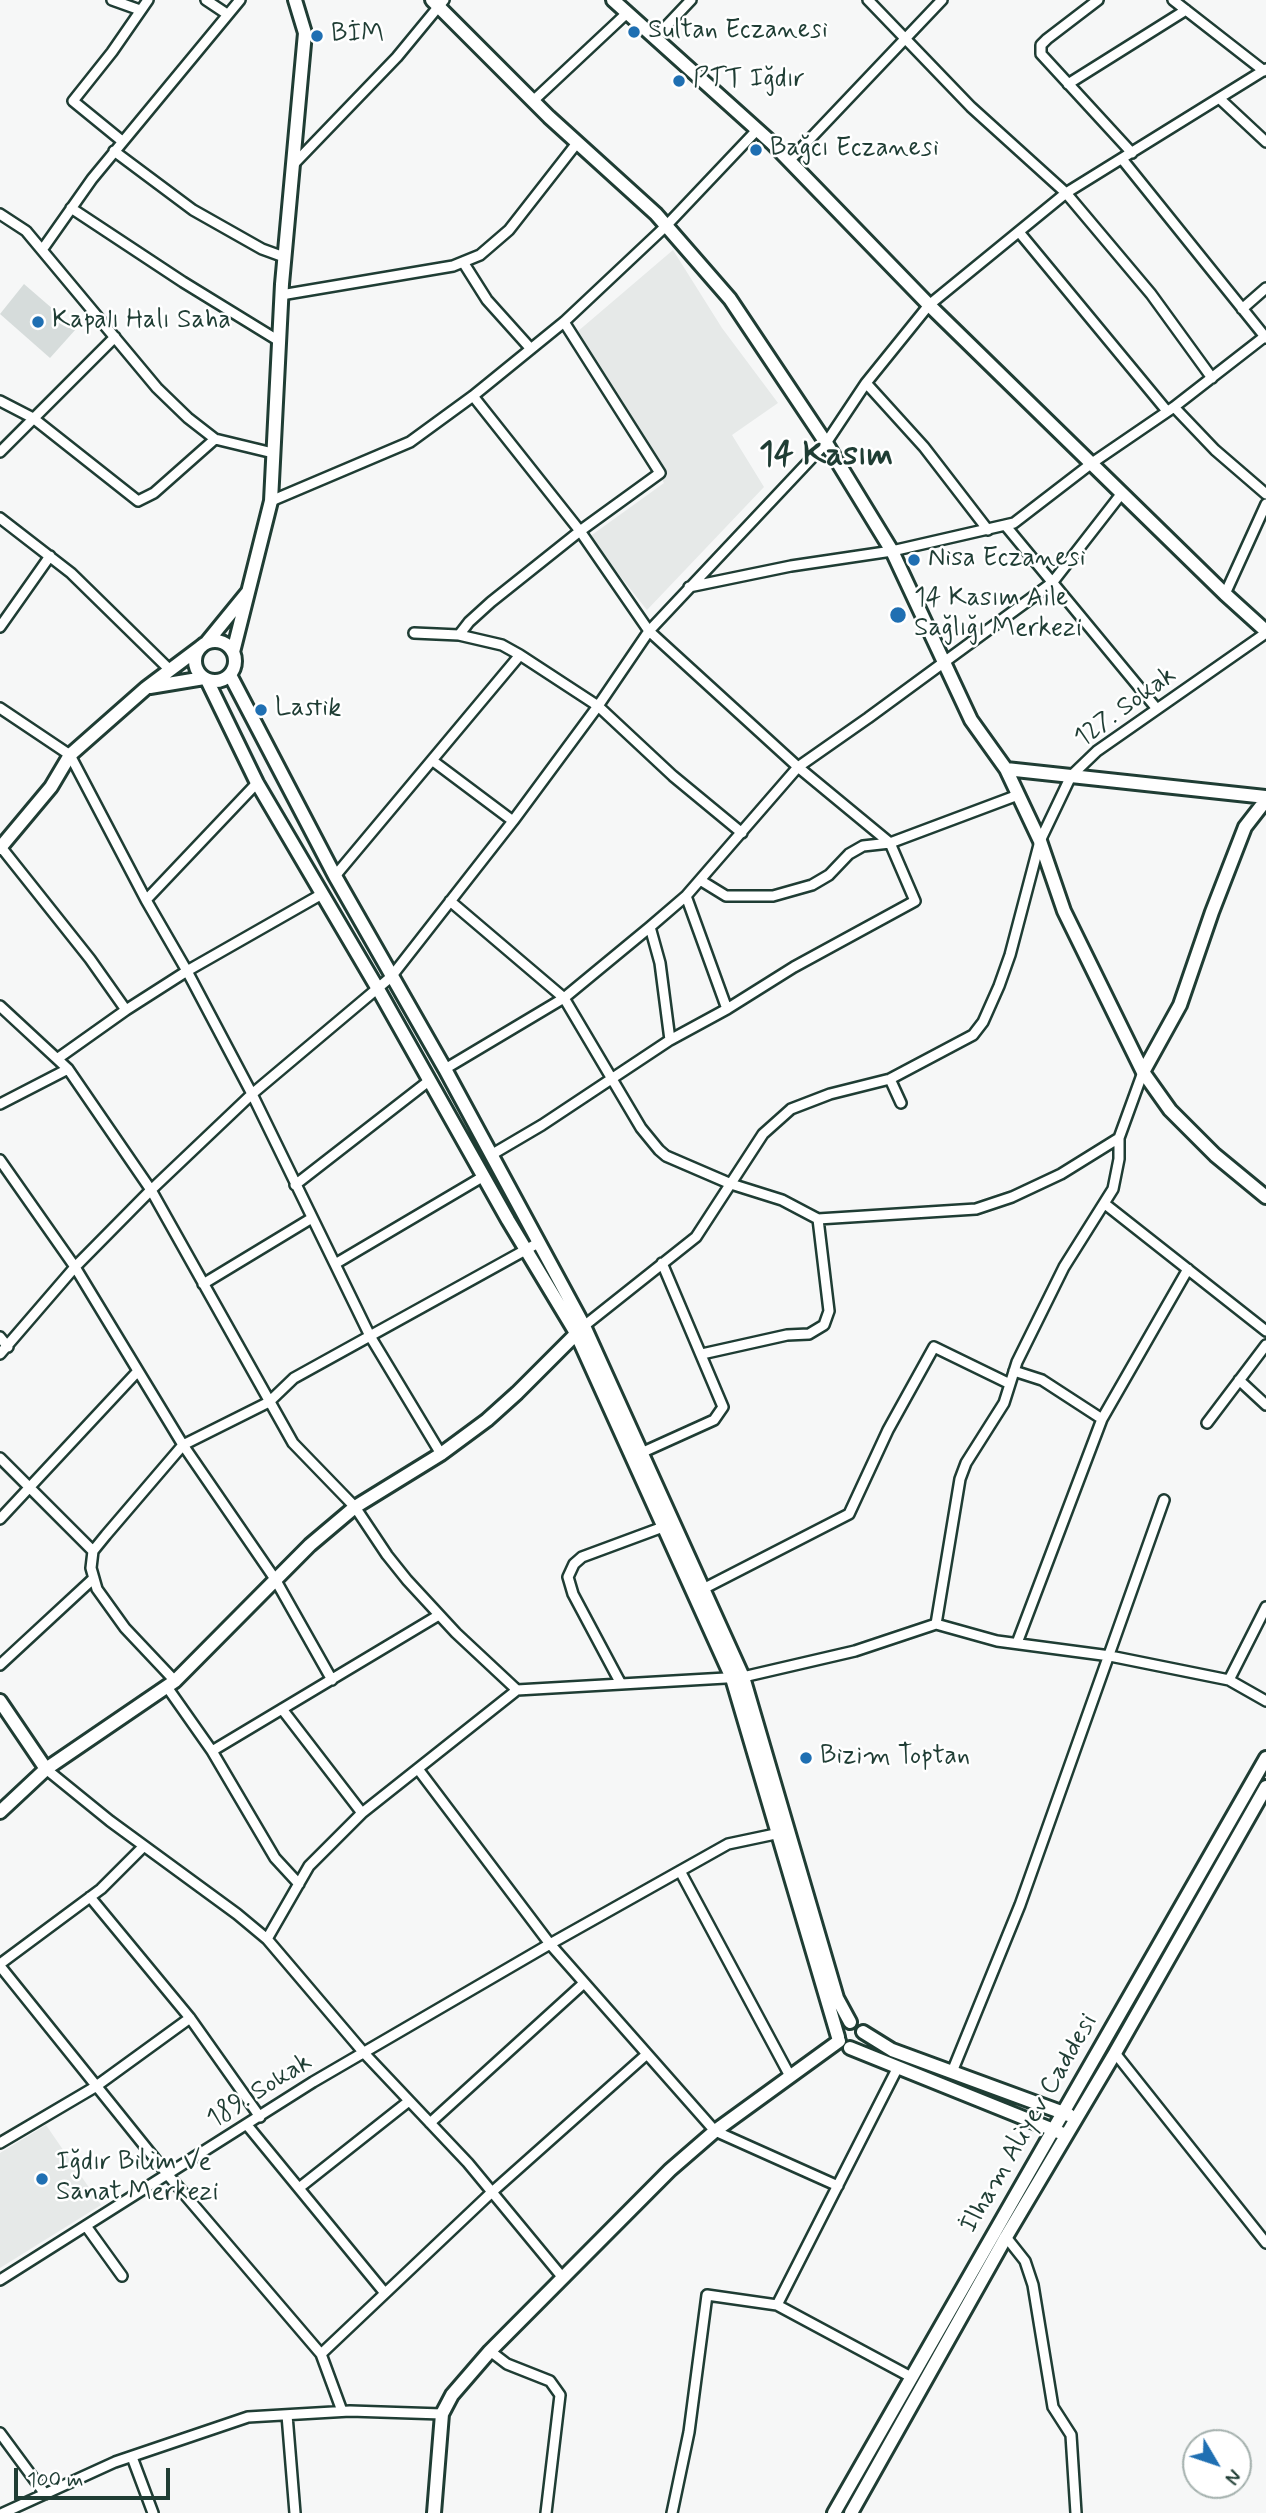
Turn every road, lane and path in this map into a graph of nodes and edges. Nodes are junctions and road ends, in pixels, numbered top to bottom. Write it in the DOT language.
graph roads {
  1 [pos="112,0"];
  2 [pos="148,0"];
  3 [pos="206,0"];
  4 [pos="240,0"];
  5 [pos="296,0"];
  6 [pos="613,0"];
  7 [pos="691,0"];
  8 [pos="868,0"];
  9 [pos="942,0"];
  10 [pos="1098,0"];
  11 [pos="1173,0"];
  12 [pos="438,2"];
  13 [pos="141,10"];
  14 [pos="1186,10"];
  15 [pos="627,13"];
  16 [pos="227,14"];
  17 [pos="655,38"];
  18 [pos="906,38"];
  19 [pos="1265,70"];
  20 [pos="1068,84"];
  21 [pos="1220,99"];
  22 [pos="533,101"];
  23 [pos="757,130"];
  24 [pos="122,141"];
  25 [pos="1266,142"];
  26 [pos="577,143"];
  27 [pos="114,151"];
  28 [pos="1132,153"];
  29 [pos="1122,159"];
  30 [pos="789,161"];
  31 [pos="292,165"];
  32 [pos="1066,193"];
  33 [pos="71,208"];
  34 [pos="0,214"];
  35 [pos="666,226"];
  36 [pos="1019,232"];
  37 [pos="42,250"];
  38 [pos="284,257"];
  39 [pos="463,262"];
  40 [pos="1266,288"];
  41 [pos="281,295"];
  42 [pos="929,305"];
  43 [pos="1242,309"];
  44 [pos="565,321"];
  45 [pos="115,337"];
  46 [pos="1265,338"];
  47 [pos="279,341"];
  48 [pos="531,349"];
  49 [pos="1213,378"];
  50 [pos="866,383"];
  51 [pos="473,396"];
  52 [pos="0,401"];
  53 [pos="1171,409"];
  54 [pos="33,418"];
  55 [pos="215,439"];
  56 [pos="826,443"];
  57 [pos="0,452"];
  58 [pos="273,453"];
  59 [pos="1092,463"];
  60 [pos="1122,493"];
  61 [pos="1266,494"];
  62 [pos="271,501"];
  63 [pos="1266,504"];
  64 [pos="0,518"];
  65 [pos="1005,525"];
  66 [pos="988,530"];
  67 [pos="580,531"];
  68 [pos="892,551"];
  69 [pos="50,556"];
  70 [pos="1052,583"];
  71 [pos="251,587"];
  72 [pos="690,587"];
  73 [pos="1225,594"];
  74 [pos="0,627"];
  75 [pos="649,631"];
  76 [pos="1266,632"];
  77 [pos="414,633"];
  78 [pos="459,635"];
  79 [pos="204,644"];
  80 [pos="233,652"];
  81 [pos="520,655"];
  82 [pos="944,663"];
  83 [pos="170,670"];
  84 [pos="230,675"];
  85 [pos="206,679"];
  86 [pos="146,688"];
  87 [pos="598,706"];
  88 [pos="0,708"];
  89 [pos="1157,709"];
  90 [pos="70,755"];
  91 [pos="433,761"];
  92 [pos="799,767"];
  93 [pos="1006,769"];
  94 [pos="1071,776"];
  95 [pos="257,783"];
  96 [pos="1018,795"];
  97 [pos="1266,798"];
  98 [pos="513,821"];
  99 [pos="742,833"];
  100 [pos="1040,841"];
  101 [pos="890,843"];
  102 [pos="1,848"];
  103 [pos="335,876"];
  104 [pos="700,880"];
  105 [pos="322,894"];
  106 [pos="686,896"];
  107 [pos="146,900"];
  108 [pos="450,901"];
  109 [pos="650,927"];
  110 [pos="187,971"];
  111 [pos="391,978"];
  112 [pos="378,989"];
  113 [pos="564,998"];
  114 [pos="0,1006"];
  115 [pos="727,1009"];
  116 [pos="126,1010"];
  117 [pos="670,1040"];
  118 [pos="57,1059"];
  119 [pos="68,1069"];
  120 [pos="445,1069"];
  121 [pos="1143,1072"];
  122 [pos="610,1078"];
  123 [pos="890,1079"];
  124 [pos="430,1080"];
  125 [pos="252,1094"];
  126 [pos="901,1102"];
  127 [pos="0,1104"];
  128 [pos="1119,1138"];
  129 [pos="491,1155"];
  130 [pos="0,1160"];
  131 [pos="484,1176"];
  132 [pos="732,1184"];
  133 [pos="295,1185"];
  134 [pos="151,1190"];
  135 [pos="1266,1197"];
  136 [pos="1105,1204"];
  137 [pos="312,1218"];
  138 [pos="818,1219"];
  139 [pos="533,1246"];
  140 [pos="662,1263"];
  141 [pos="335,1264"];
  142 [pos="75,1267"];
  143 [pos="1188,1269"];
  144 [pos="203,1283"];
  145 [pos="580,1330"];
  146 [pos="1266,1331"];
  147 [pos="370,1336"];
  148 [pos="0,1337"];
  149 [pos="1266,1345"];
  150 [pos="8,1346"];
  151 [pos="0,1354"];
  152 [pos="702,1354"];
  153 [pos="138,1371"];
  154 [pos="1014,1371"];
  155 [pos="1239,1380"];
  156 [pos="1010,1384"];
  157 [pos="268,1402"];
  158 [pos="1266,1405"];
  159 [pos="1102,1419"];
  160 [pos="1207,1423"];
  161 [pos="183,1445"];
  162 [pos="641,1453"];
  163 [pos="440,1454"];
  164 [pos="0,1458"];
  165 [pos="30,1486"];
  166 [pos="1164,1500"];
  167 [pos="355,1507"];
  168 [pos="0,1519"];
  169 [pos="663,1527"];
  170 [pos="93,1551"];
  171 [pos="94,1578"];
  172 [pos="275,1579"];
  173 [pos="703,1589"];
  174 [pos="1266,1606"];
  175 [pos="439,1615"];
  176 [pos="936,1624"];
  177 [pos="1017,1643"];
  178 [pos="1110,1656"];
  179 [pos="0,1665"];
  180 [pos="738,1677"];
  181 [pos="332,1680"];
  182 [pos="1229,1680"];
  183 [pos="171,1684"];
  184 [pos="621,1684"];
  185 [pos="517,1690"];
  186 [pos="0,1701"];
  187 [pos="1266,1701"];
  188 [pos="282,1709"];
  189 [pos="212,1751"];
  190 [pos="1266,1758"];
  191 [pos="46,1769"];
  192 [pos="418,1769"];
  193 [pos="1266,1787"];
  194 [pos="0,1812"];
  195 [pos="362,1813"];
  196 [pos="779,1833"];
  197 [pos="144,1846"];
  198 [pos="680,1871"];
  199 [pos="299,1884"];
  200 [pos="90,1897"];
  201 [pos="267,1939"];
  202 [pos="550,1944"];
  203 [pos="0,1965"];
  204 [pos="584,1983"];
  205 [pos="190,2018"];
  206 [pos="850,2022"];
  207 [pos="863,2032"];
  208 [pos="842,2042"];
  209 [pos="365,2053"];
  210 [pos="1115,2053"];
  211 [pos="647,2054"];
  212 [pos="897,2068"];
  213 [pos="952,2072"];
  214 [pos="790,2076"];
  215 [pos="95,2087"];
  216 [pos="409,2101"];
  217 [pos="1070,2115"];
  218 [pos="260,2116"];
  219 [pos="430,2123"];
  220 [pos="247,2125"];
  221 [pos="715,2131"];
  222 [pos="1060,2132"];
  223 [pos="0,2143"];
  224 [pos="168,2175"];
  225 [pos="838,2186"];
  226 [pos="299,2188"];
  227 [pos="492,2192"];
  228 [pos="86,2225"];
  229 [pos="1006,2237"];
  230 [pos="1266,2243"];
  231 [pos="122,2276"];
  232 [pos="563,2278"];
  233 [pos="0,2280"];
  234 [pos="384,2292"];
  235 [pos="777,2305"];
  236 [pos="490,2351"];
  237 [pos="321,2354"];
  238 [pos="911,2377"];
  239 [pos="342,2411"];
  240 [pos="442,2414"];
  241 [pos="287,2415"];
  242 [pos="0,2433"];
  243 [pos="132,2457"];
  244 [pos="45,2494"];
  245 [pos="3,2513"];
  246 [pos="153,2513"];
  247 [pos="295,2513"];
  248 [pos="434,2513"];
  249 [pos="545,2513"];
  250 [pos="672,2513"];
  251 [pos="834,2513"];
  252 [pos="851,2513"];
  253 [pos="1076,2513"];
  1 -- 13 [label="street"];
  2 -- 13 [label="street"];
  3 -- 16 [label="street"];
  4 -- 16 [label="street"];
  5 -- 31 [label="street"];
  6 -- 15 [label="street"];
  7 -- 17 [label="street"];
  8 -- 18 [label="street"];
  9 -- 18 [label="street"];
  10 -- 20 [label="street"];
  11 -- 14 [label="street"];
  12 -- 22 [label="street"];
  12 -- 31 [label="street"];
  13 -- 24 [label="street"];
  14 -- 19 [label="street"];
  14 -- 20 [label="street"];
  15 -- 17 [label="street"];
  15 -- 22 [label="street"];
  16 -- 24 [label="street"];
  17 -- 23 [label="street"];
  18 -- 30 [label="street"];
  18 -- 32 [label="street"];
  19 -- 21 [label="street"];
  20 -- 28 [label="street"];
  21 -- 25 [label="street"];
  21 -- 28 [label="street"];
  22 -- 26 [label="street"];
  23 -- 30 [label="street"];
  23 -- 35 [label="street"];
  24 -- 27 [label="street"];
  26 -- 35 [label="street"];
  26 -- 39 [label="street"];
  27 -- 33 [label="street"];
  27 -- 38 [label="street"];
  28 -- 29 [label="street"];
  29 -- 32 [label="street"];
  29 -- 43 [label="street"];
  30 -- 42 [label="street"];
  31 -- 38 [label="street"];
  32 -- 36 [label="street"];
  32 -- 49 [label="street"];
  33 -- 37 [label="street"];
  33 -- 47 [label="street"];
  34 -- 37 [label="street"];
  35 -- 44 [label="street"];
  35 -- 56 [label="street"];
  36 -- 42 [label="street"];
  36 -- 53 [label="street"];
  37 -- 45 [label="street"];
  38 -- 41 [label="street"];
  39 -- 41 [label="street"];
  39 -- 48 [label="street"];
  40 -- 43 [label="street"];
  41 -- 47 [label="street"];
  42 -- 50 [label="street"];
  42 -- 59 [label="street"];
  43 -- 46 [label="street"];
  44 -- 48 [label="street"];
  44 -- 67 [label="street"];
  45 -- 54 [label="street"];
  45 -- 55 [label="street"];
  46 -- 49 [label="street"];
  47 -- 58 [label="street"];
  48 -- 51 [label="street"];
  49 -- 53 [label="street"];
  50 -- 56 [label="street"];
  50 -- 66 [label="street"];
  51 -- 62 [label="street"];
  51 -- 67 [label="street"];
  52 -- 54 [label="street"];
  53 -- 59 [label="street"];
  53 -- 61 [label="street"];
  54 -- 55 [label="street"];
  54 -- 57 [label="street"];
  55 -- 58 [label="street"];
  56 -- 68 [label="street"];
  56 -- 72 [label="street"];
  58 -- 62 [label="street"];
  59 -- 60 [label="street"];
  59 -- 65 [label="street"];
  60 -- 70 [label="street"];
  60 -- 73 [label="street"];
  62 -- 71 [label="street"];
  63 -- 73 [label="street"];
  64 -- 69 [label="street"];
  65 -- 66 [label="street"];
  65 -- 70 [label="street"];
  66 -- 68 [label="street"];
  67 -- 75 [label="street"];
  67 -- 78 [label="street"];
  68 -- 72 [label="street"];
  68 -- 82 [label="street"];
  69 -- 74 [label="street"];
  69 -- 83 [label="street"];
  70 -- 82 [label="street"];
  70 -- 89 [label="street"];
  71 -- 79 [label="street"];
  71 -- 80 [label="street"];
  72 -- 75 [label="street"];
  73 -- 76 [label="street"];
  75 -- 87 [label="street"];
  75 -- 92 [label="street"];
  76 -- 89 [label="street, 127. Sokak"];
  77 -- 78 [label="street"];
  78 -- 81 [label="street"];
  79 -- 80 [label="street"];
  79 -- 83 [label="street"];
  79 -- 85 [label="street"];
  80 -- 84 [label="street"];
  81 -- 87 [label="street"];
  81 -- 91 [label="street"];
  82 -- 92 [label="street"];
  82 -- 93 [label="street"];
  83 -- 86 [label="street"];
  84 -- 85 [label="street"];
  84 -- 103 [label="street"];
  85 -- 86 [label="street"];
  85 -- 95 [label="street"];
  86 -- 90 [label="street"];
  87 -- 98 [label="street"];
  87 -- 99 [label="street"];
  88 -- 90 [label="street"];
  89 -- 94 [label="street, 127. Sokak"];
  90 -- 102 [label="street"];
  90 -- 107 [label="street"];
  91 -- 98 [label="street"];
  91 -- 103 [label="street"];
  92 -- 99 [label="street"];
  92 -- 101 [label="street"];
  93 -- 94 [label="street"];
  93 -- 96 [label="street"];
  94 -- 97 [label="street"];
  94 -- 100 [label="street, 127. Sokak"];
  95 -- 105 [label="street"];
  95 -- 107 [label="street"];
  96 -- 100 [label="street"];
  96 -- 101 [label="street"];
  97 -- 121 [label="street"];
  98 -- 108 [label="street"];
  99 -- 104 [label="street"];
  100 -- 121 [label="street"];
  100 -- 123 [label="street, 127. Sokak"];
  101 -- 104 [label="street"];
  101 -- 115 [label="street"];
  102 -- 116 [label="street"];
  103 -- 111 [label="street"];
  104 -- 106 [label="street"];
  105 -- 110 [label="street"];
  105 -- 112 [label="street"];
  106 -- 109 [label="street"];
  106 -- 115 [label="street"];
  107 -- 110 [label="street"];
  108 -- 111 [label="street"];
  108 -- 113 [label="street"];
  109 -- 113 [label="street"];
  109 -- 117 [label="street"];
  110 -- 116 [label="street"];
  110 -- 125 [label="street"];
  111 -- 112 [label="street"];
  111 -- 120 [label="street"];
  112 -- 124 [label="street"];
  112 -- 125 [label="street"];
  113 -- 120 [label="street"];
  113 -- 122 [label="street"];
  114 -- 118 [label="street"];
  115 -- 117 [label="street"];
  116 -- 118 [label="street"];
  117 -- 122 [label="street"];
  118 -- 119 [label="street"];
  119 -- 127 [label="street"];
  119 -- 134 [label="street"];
  120 -- 129 [label="street"];
  121 -- 128 [label="street"];
  121 -- 135 [label="street"];
  122 -- 129 [label="street"];
  122 -- 132 [label="street"];
  123 -- 126 [label="street"];
  123 -- 132 [label="street, 127. Sokak"];
  124 -- 131 [label="street"];
  124 -- 133 [label="street"];
  125 -- 133 [label="street"];
  125 -- 134 [label="street"];
  128 -- 136 [label="street"];
  128 -- 138 [label="street"];
  129 -- 139 [label="street"];
  130 -- 142 [label="street"];
  131 -- 139 [label="street"];
  131 -- 141 [label="street"];
  132 -- 138 [label="street"];
  132 -- 140 [label="street, 127. Sokak"];
  133 -- 137 [label="street"];
  134 -- 142 [label="street"];
  134 -- 144 [label="street"];
  136 -- 143 [label="street"];
  136 -- 154 [label="street"];
  137 -- 141 [label="street"];
  137 -- 144 [label="street"];
  138 -- 152 [label="street"];
  139 -- 145 [label="street"];
  139 -- 147 [label="street"];
  140 -- 145 [label="street, 127. Sokak"];
  140 -- 152 [label="street"];
  141 -- 147 [label="street"];
  142 -- 150 [label="street"];
  142 -- 153 [label="street"];
  143 -- 146 [label="street"];
  143 -- 159 [label="street"];
  144 -- 157 [label="street"];
  145 -- 162 [label="street"];
  145 -- 163 [label="street"];
  145 -- 169 [label="street"];
  147 -- 157 [label="street"];
  147 -- 163 [label="street"];
  148 -- 150 [label="street"];
  149 -- 155 [label="street"];
  150 -- 151 [label="street"];
  152 -- 162 [label="street"];
  153 -- 161 [label="street"];
  153 -- 165 [label="street"];
  154 -- 156 [label="street"];
  154 -- 159 [label="street"];
  155 -- 158 [label="street"];
  155 -- 160 [label="street"];
  156 -- 173 [label="street"];
  156 -- 176 [label="street"];
  157 -- 161 [label="street"];
  157 -- 167 [label="street"];
  159 -- 177 [label="street"];
  161 -- 170 [label="street"];
  161 -- 172 [label="street"];
  162 -- 173 [label="street"];
  163 -- 167 [label="street"];
  164 -- 165 [label="street"];
  165 -- 168 [label="street"];
  165 -- 170 [label="street"];
  166 -- 178 [label="street"];
  167 -- 172 [label="street"];
  167 -- 175 [label="street"];
  169 -- 180 [label="street"];
  169 -- 184 [label="street"];
  170 -- 171 [label="street"];
  171 -- 179 [label="street"];
  171 -- 183 [label="street"];
  172 -- 181 [label="street"];
  172 -- 183 [label="street"];
  173 -- 180 [label="street"];
  174 -- 182 [label="street"];
  175 -- 181 [label="street"];
  175 -- 185 [label="street"];
  176 -- 177 [label="street"];
  176 -- 180 [label="street"];
  177 -- 178 [label="street"];
  178 -- 182 [label="street"];
  178 -- 213 [label="street"];
  180 -- 184 [label="street"];
  180 -- 196 [label="street"];
  180 -- 206 [label="street"];
  181 -- 188 [label="street"];
  182 -- 187 [label="street"];
  183 -- 189 [label="street"];
  183 -- 191 [label="street"];
  184 -- 185 [label="street"];
  185 -- 192 [label="street"];
  186 -- 191 [label="street"];
  188 -- 189 [label="street"];
  188 -- 195 [label="street"];
  189 -- 199 [label="street"];
  190 -- 217 [label="street, İlham Aliyev Caddesi"];
  191 -- 194 [label="street"];
  191 -- 197 [label="street"];
  192 -- 195 [label="street"];
  192 -- 202 [label="street"];
  193 -- 210 [label="street, İlham Aliyev Caddesi"];
  195 -- 199 [label="street"];
  196 -- 198 [label="street, 189. Sokak"];
  196 -- 208 [label="street"];
  197 -- 200 [label="street"];
  197 -- 201 [label="street"];
  198 -- 202 [label="street, 189. Sokak"];
  198 -- 214 [label="street"];
  199 -- 201 [label="street"];
  200 -- 203 [label="street"];
  200 -- 205 [label="street"];
  201 -- 209 [label="street"];
  202 -- 204 [label="street"];
  202 -- 209 [label="street, 189. Sokak"];
  203 -- 215 [label="street"];
  204 -- 211 [label="street"];
  204 -- 219 [label="street"];
  205 -- 215 [label="street"];
  205 -- 218 [label="street"];
  206 -- 207 [label="street"];
  206 -- 208 [label="street"];
  207 -- 208 [label="street"];
  207 -- 213 [label="street"];
  208 -- 212 [label="street"];
  208 -- 214 [label="street"];
  209 -- 216 [label="street"];
  209 -- 218 [label="street, 189. Sokak"];
  210 -- 217 [label="street, İlham Aliyev Caddesi"];
  210 -- 230 [label="street"];
  211 -- 221 [label="street"];
  211 -- 227 [label="street"];
  212 -- 222 [label="street"];
  212 -- 225 [label="street"];
  213 -- 217 [label="street"];
  214 -- 221 [label="street"];
  215 -- 223 [label="street"];
  215 -- 224 [label="street"];
  216 -- 219 [label="street"];
  216 -- 226 [label="street"];
  217 -- 222 [label="street, İlham Aliyev Caddesi"];
  218 -- 220 [label="street, 189. Sokak"];
  219 -- 227 [label="street"];
  220 -- 224 [label="street, 189. Sokak"];
  220 -- 226 [label="street"];
  221 -- 225 [label="street"];
  221 -- 232 [label="street"];
  222 -- 229 [label="street, İlham Aliyev Caddesi"];
  222 -- 238 [label="street, İlham Aliyev Caddesi"];
  224 -- 228 [label="street, 189. Sokak"];
  224 -- 237 [label="street"];
  225 -- 235 [label="street"];
  226 -- 234 [label="street"];
  227 -- 232 [label="street"];
  227 -- 234 [label="street"];
  228 -- 231 [label="street"];
  228 -- 233 [label="street, 189. Sokak"];
  229 -- 252 [label="street, İlham Aliyev Caddesi"];
  229 -- 253 [label="street"];
  232 -- 236 [label="street"];
  234 -- 237 [label="street"];
  235 -- 238 [label="street"];
  235 -- 250 [label="street"];
  236 -- 240 [label="street"];
  236 -- 249 [label="street"];
  237 -- 239 [label="street"];
  238 -- 251 [label="street, İlham Aliyev Caddesi"];
  239 -- 240 [label="street"];
  239 -- 241 [label="street"];
  240 -- 248 [label="street"];
  241 -- 243 [label="street"];
  241 -- 247 [label="street"];
  242 -- 244 [label="street"];
  243 -- 244 [label="street"];
  243 -- 246 [label="street"];
  244 -- 245 [label="street"];
}
